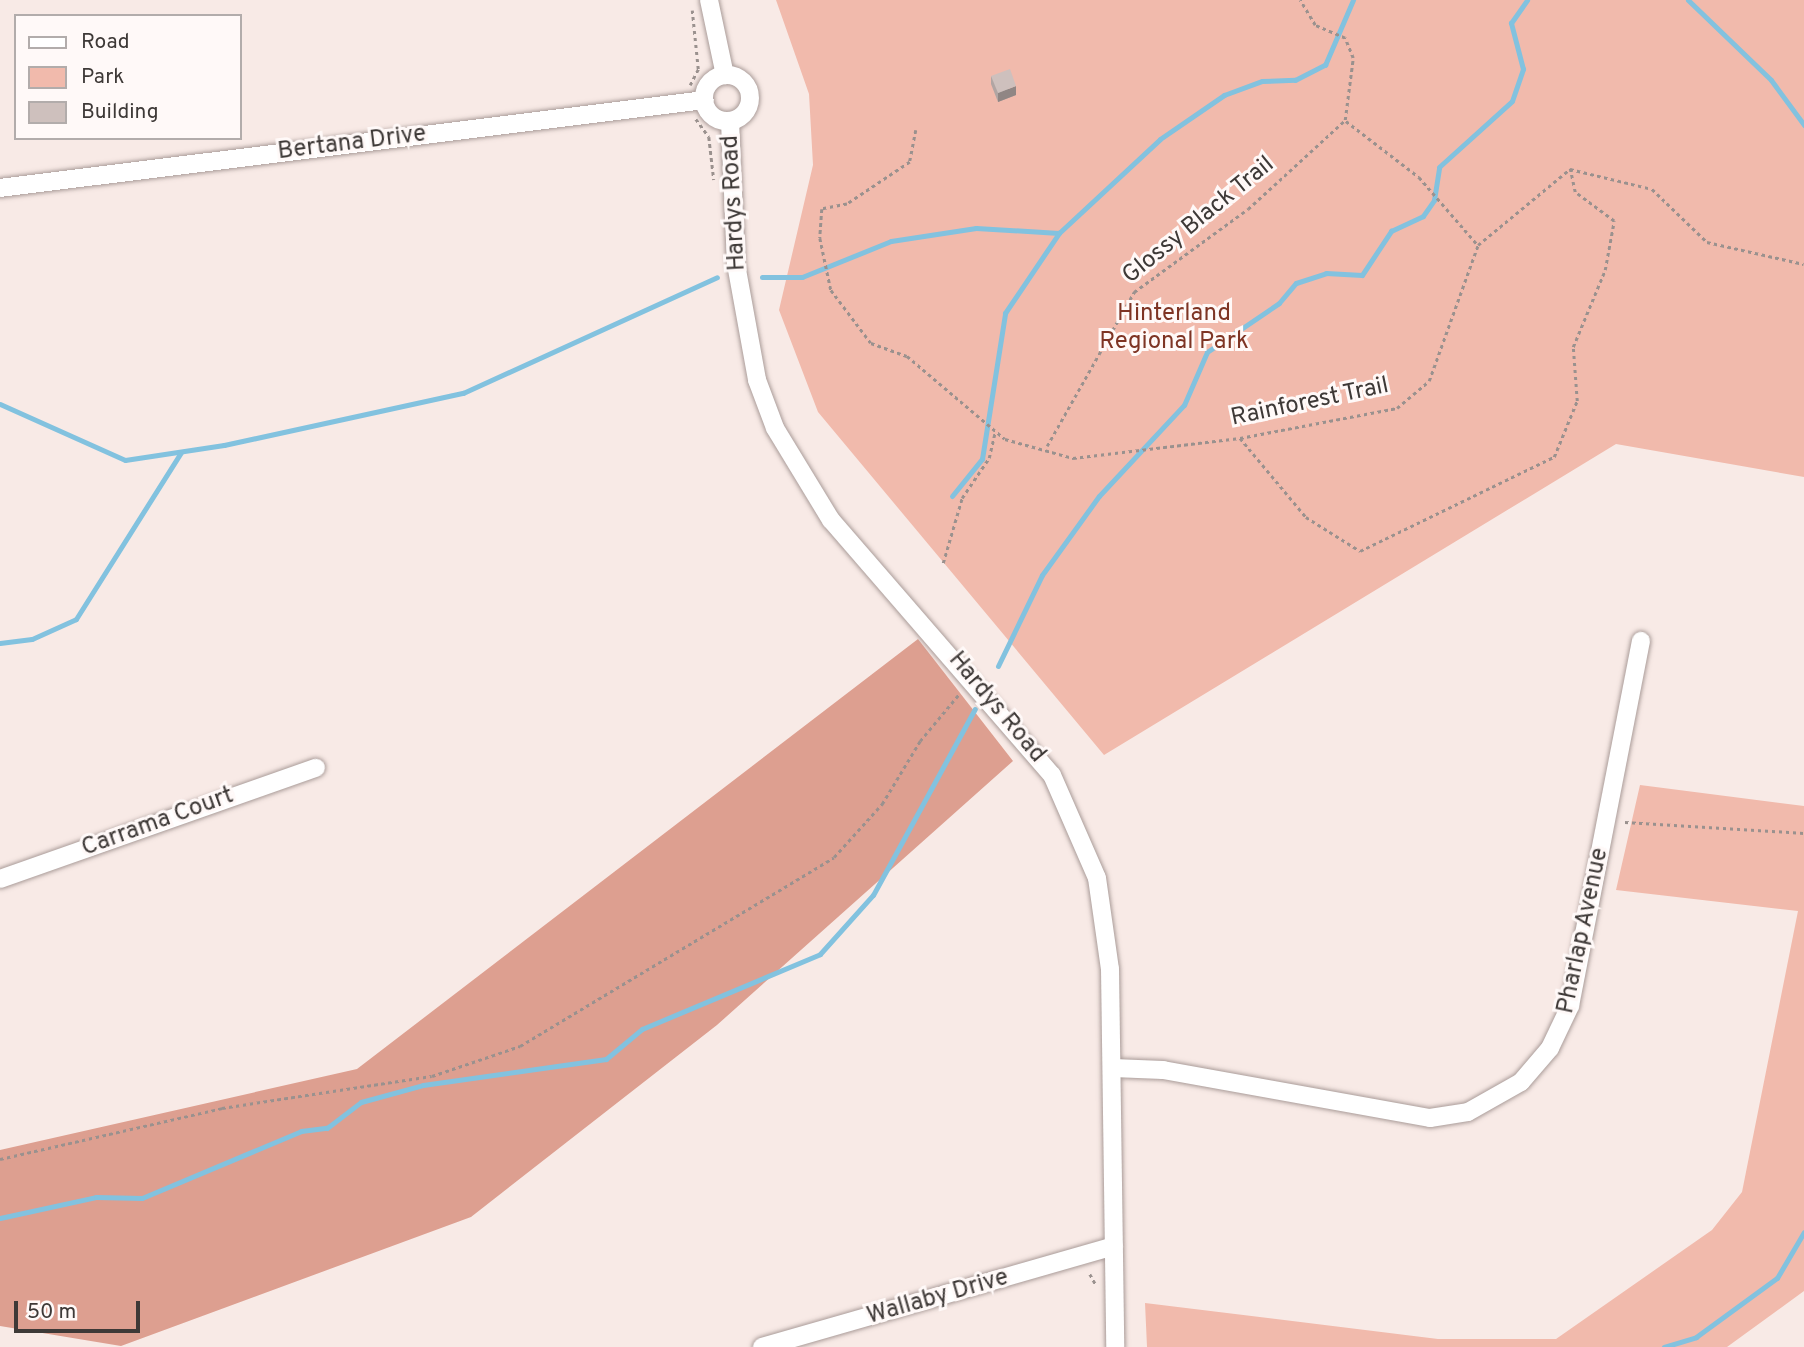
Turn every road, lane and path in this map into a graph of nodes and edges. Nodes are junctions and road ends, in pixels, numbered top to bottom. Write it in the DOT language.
graph roads {
  1 [pos="691,0"];
  2 [pos="709,0"];
  3 [pos="1300,0"];
  4 [pos="725,75"];
  5 [pos="680,90"];
  6 [pos="705,100"];
  7 [pos="692,117"];
  8 [pos="1345,120"];
  9 [pos="730,121"];
  10 [pos="916,130"];
  11 [pos="1570,169"];
  12 [pos="0,188"];
  13 [pos="716,193"];
  14 [pos="1478,245"];
  15 [pos="1804,264"];
  16 [pos="995,431"];
  17 [pos="1240,438"];
  18 [pos="1047,446"];
  19 [pos="943,563"];
  20 [pos="1641,642"];
  21 [pos="972,698"];
  22 [pos="316,768"];
  23 [pos="1607,820"];
  24 [pos="1804,833"];
  25 [pos="0,879"];
  26 [pos="1113,1068"];
  27 [pos="0,1159"];
  28 [pos="1114,1246"];
  29 [pos="762,1347"];
  30 [pos="1115,1347"];
  1 -- 5 [label="path"];
  2 -- 4 [label="street"];
  3 -- 8 [label="path"];
  4 -- 6 [label="street"];
  4 -- 9 [label="street"];
  6 -- 9 [label="street"];
  6 -- 12 [label="street, Bertana Drive"];
  7 -- 13 [label="path"];
  8 -- 14 [label="path"];
  8 -- 18 [label="path, Glossy Black Trail"];
  9 -- 26 [label="street, Hardys Road"];
  10 -- 16 [label="path"];
  11 -- 14 [label="path"];
  11 -- 15 [label="path"];
  11 -- 17 [label="path"];
  14 -- 17 [label="path, Rainforest Trail"];
  16 -- 18 [label="path"];
  16 -- 19 [label="path"];
  17 -- 18 [label="path, Rainforest Trail"];
  20 -- 23 [label="street, Pharlap Avenue"];
  21 -- 27 [label="path"];
  22 -- 25 [label="street, Carrama Court"];
  23 -- 24 [label="path"];
  23 -- 26 [label="street, Pharlap Avenue"];
  26 -- 28 [label="street, Hardys Road"];
  28 -- 29 [label="street, Wallaby Drive"];
  28 -- 30 [label="street, Hardys Road"];
}
